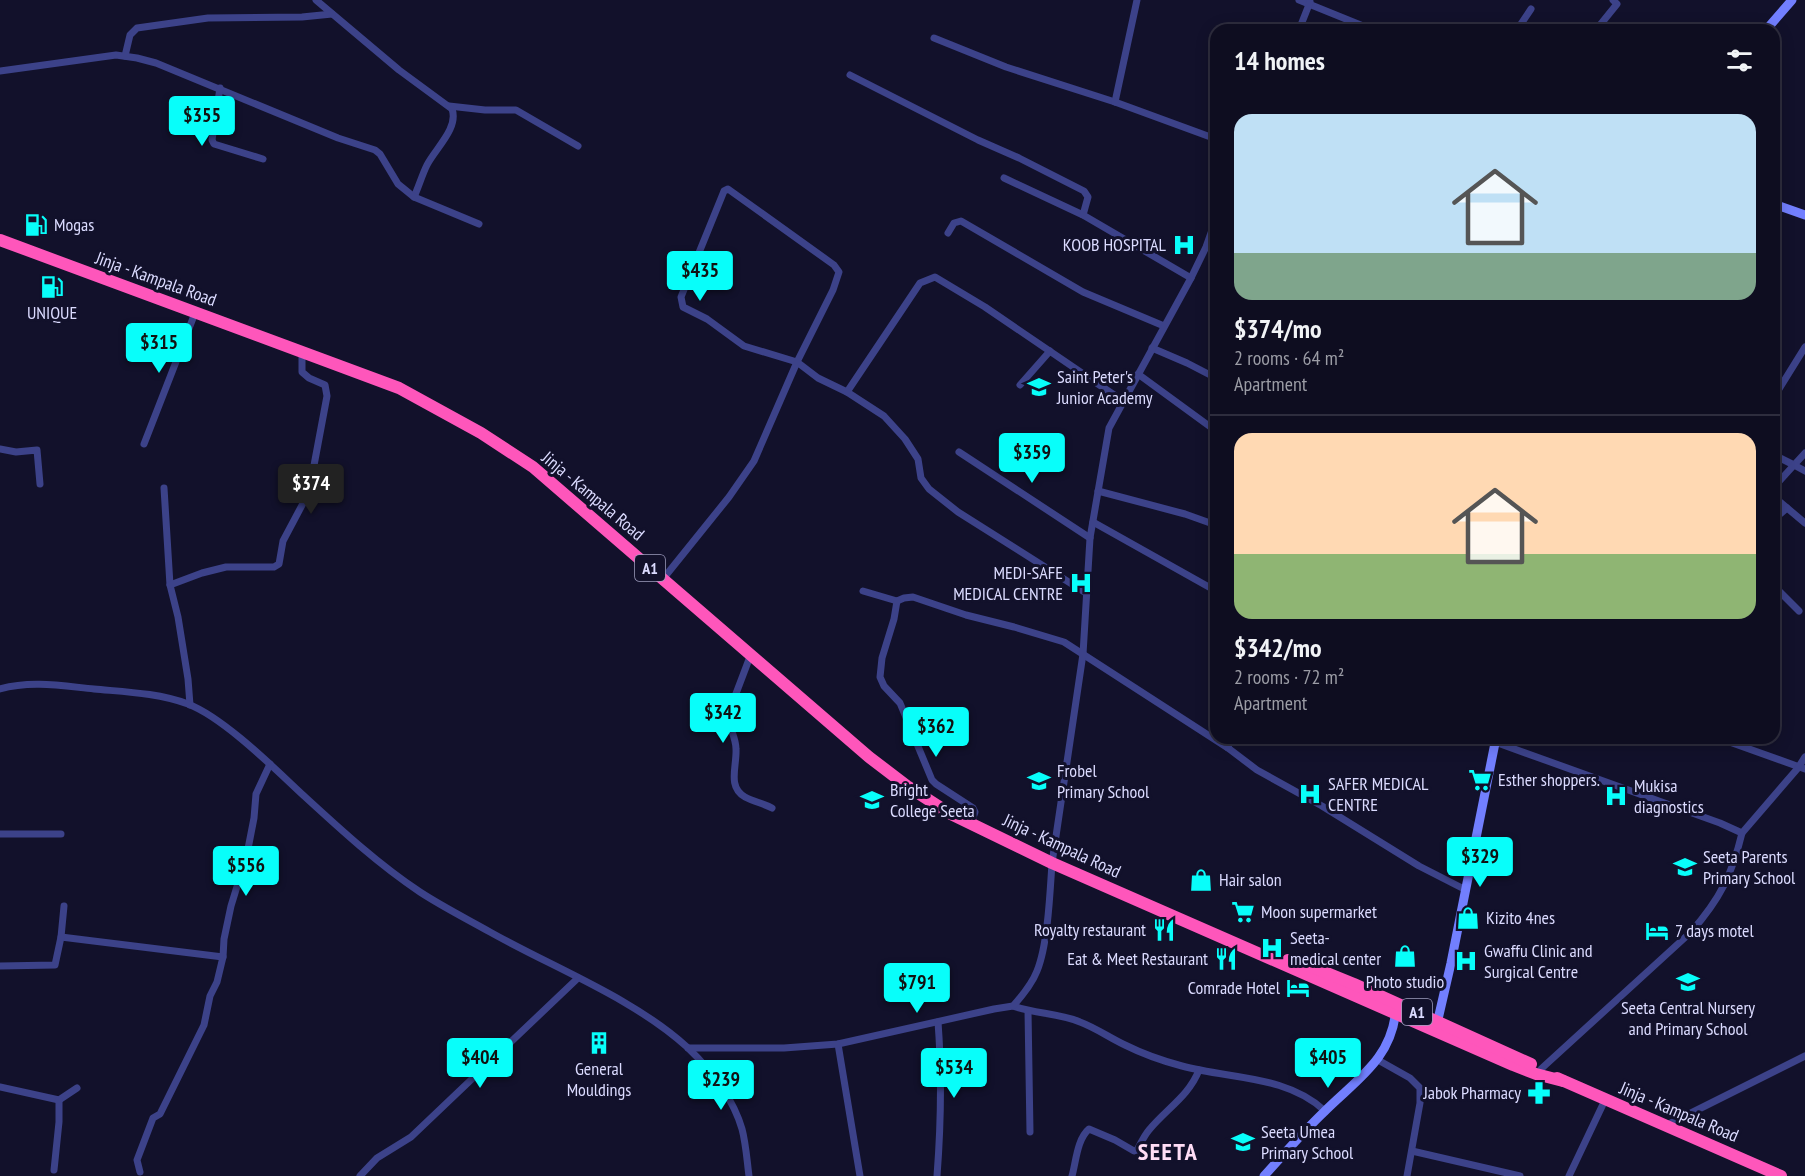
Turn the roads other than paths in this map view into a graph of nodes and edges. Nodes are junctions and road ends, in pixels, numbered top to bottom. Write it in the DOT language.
graph roads {
  1 [pos="316,0"];
  2 [pos="1137,0"];
  3 [pos="1299,0"];
  4 [pos="1613,0"];
  5 [pos="1792,0"];
  6 [pos="1310,2"];
  7 [pos="1531,9"];
  8 [pos="332,14"];
  9 [pos="1301,24"];
  10 [pos="1360,24"];
  11 [pos="1522,24"];
  12 [pos="1601,24"];
  13 [pos="1771,24"];
  14 [pos="934,38"];
  15 [pos="125,56"];
  16 [pos="0,71"];
  17 [pos="850,75"];
  18 [pos="220,88"];
  19 [pos="1115,102"];
  20 [pos="449,106"];
  21 [pos="1210,137"];
  22 [pos="578,146"];
  23 [pos="262,159"];
  24 [pos="1004,178"];
  25 [pos="414,196"];
  26 [pos="1780,206"];
  27 [pos="1805,214"];
  28 [pos="1083,215"];
  29 [pos="479,224"];
  30 [pos="948,233"];
  31 [pos="1210,236"];
  32 [pos="0,240"];
  33 [pos="1191,278"];
  34 [pos="195,313"];
  35 [pos="1164,326"];
  36 [pos="1805,347"];
  37 [pos="1152,348"];
  38 [pos="1050,351"];
  39 [pos="302,352"];
  40 [pos="797,362"];
  41 [pos="1138,374"];
  42 [pos="1210,375"];
  43 [pos="1020,385"];
  44 [pos="1780,387"];
  45 [pos="847,392"];
  46 [pos="1123,402"];
  47 [pos="1210,427"];
  48 [pos="144,444"];
  49 [pos="0,449"];
  50 [pos="959,452"];
  51 [pos="1805,453"];
  52 [pos="1780,458"];
  53 [pos="1794,465"];
  54 [pos="1805,471"];
  55 [pos="1780,480"];
  56 [pos="40,484"];
  57 [pos="164,488"];
  58 [pos="1098,491"];
  59 [pos="1780,502"];
  60 [pos="1787,508"];
  61 [pos="1780,514"];
  62 [pos="1093,522"];
  63 [pos="1210,523"];
  64 [pos="1805,523"];
  65 [pos="1090,538"];
  66 [pos="663,579"];
  67 [pos="170,585"];
  68 [pos="1210,588"];
  69 [pos="863,591"];
  70 [pos="1780,591"];
  71 [pos="1086,593"];
  72 [pos="897,602"];
  73 [pos="1799,611"];
  74 [pos="751,654"];
  75 [pos="1083,654"];
  76 [pos="0,689"];
  77 [pos="190,705"];
  78 [pos="1210,736"];
  79 [pos="1222,744"];
  80 [pos="1229,744"];
  81 [pos="1495,744"];
  82 [pos="1507,744"];
  83 [pos="1737,744"];
  84 [pos="1228,748"];
  85 [pos="1805,757"];
  86 [pos="270,764"];
  87 [pos="1801,769"];
  88 [pos="772,808"];
  89 [pos="971,823"];
  90 [pos="1742,832"];
  91 [pos="0,834"];
  92 [pos="61,834"];
  93 [pos="1052,863"];
  94 [pos="1466,890"];
  95 [pos="64,906"];
  96 [pos="61,937"];
  97 [pos="223,957"];
  98 [pos="0,966"];
  99 [pos="578,978"];
  100 [pos="1013,1006"];
  101 [pos="1396,1008"];
  102 [pos="1028,1011"];
  103 [pos="938,1022"];
  104 [pos="1437,1025"];
  105 [pos="838,1044"];
  106 [pos="688,1048"];
  107 [pos="1805,1056"];
  108 [pos="1378,1060"];
  109 [pos="1541,1069"];
  110 [pos="1199,1070"];
  111 [pos="1563,1082"];
  112 [pos="0,1088"];
  113 [pos="77,1088"];
  114 [pos="59,1100"];
  115 [pos="1605,1100"];
  116 [pos="1325,1111"];
  117 [pos="1665,1127"];
  118 [pos="1030,1132"];
  119 [pos="1412,1151"];
  120 [pos="54,1170"];
  121 [pos="140,1172"];
  122 [pos="360,1176"];
  123 [pos="749,1176"];
  124 [pos="860,1176"];
  125 [pos="936,1176"];
  126 [pos="1072,1176"];
  127 [pos="1264,1176"];
  128 [pos="1407,1176"];
  129 [pos="1520,1176"];
  130 [pos="1569,1176"];
  131 [pos="1781,1176"];
  1 -- 8 [label="street"];
  2 -- 19 [label="street"];
  3 -- 6 [label="street"];
  4 -- 12 [label="street"];
  5 -- 13 [label="main road"];
  6 -- 9 [label="street"];
  6 -- 10 [label="street"];
  7 -- 11 [label="street"];
  8 -- 15 [label="street"];
  8 -- 20 [label="street"];
  14 -- 19 [label="street"];
  15 -- 16 [label="street"];
  15 -- 18 [label="street"];
  17 -- 28 [label="street"];
  18 -- 23 [label="street"];
  18 -- 25 [label="street"];
  19 -- 21 [label="street"];
  20 -- 22 [label="street"];
  20 -- 25 [label="street"];
  24 -- 28 [label="street"];
  25 -- 29 [label="street"];
  26 -- 27 [label="main road"];
  28 -- 33 [label="street"];
  30 -- 35 [label="street"];
  31 -- 33 [label="street"];
  32 -- 34 [label="highway, Jinja - Kampala Road / A1"];
  33 -- 35 [label="street"];
  34 -- 39 [label="highway, Jinja - Kampala Road / A1"];
  34 -- 48 [label="street"];
  35 -- 37 [label="street"];
  36 -- 44 [label="street"];
  37 -- 41 [label="street"];
  37 -- 42 [label="street"];
  38 -- 43 [label="street"];
  38 -- 45 [label="street"];
  38 -- 46 [label="street"];
  39 -- 66 [label="highway, Jinja - Kampala Road / A1"];
  39 -- 67 [label="street"];
  40 -- 40 [label="street"];
  40 -- 45 [label="street"];
  40 -- 66 [label="street"];
  41 -- 46 [label="street"];
  41 -- 47 [label="street"];
  45 -- 71 [label="street"];
  46 -- 58 [label="street"];
  49 -- 56 [label="street"];
  50 -- 65 [label="street"];
  51 -- 53 [label="street"];
  52 -- 53 [label="street"];
  53 -- 54 [label="street"];
  53 -- 55 [label="street"];
  57 -- 67 [label="street"];
  58 -- 62 [label="street"];
  58 -- 63 [label="street"];
  59 -- 60 [label="street"];
  60 -- 61 [label="street"];
  60 -- 64 [label="street"];
  62 -- 65 [label="street"];
  62 -- 68 [label="street"];
  65 -- 71 [label="street"];
  66 -- 74 [label="highway, Jinja - Kampala Road / A1"];
  67 -- 77 [label="street"];
  69 -- 72 [label="street"];
  70 -- 73 [label="street"];
  71 -- 75 [label="street"];
  72 -- 75 [label="street"];
  72 -- 89 [label="street"];
  74 -- 88 [label="street"];
  74 -- 89 [label="highway, Jinja - Kampala Road / A1"];
  75 -- 78 [label="street"];
  75 -- 93 [label="street"];
  76 -- 77 [label="street"];
  77 -- 86 [label="street"];
  79 -- 84 [label="street"];
  80 -- 84 [label="street"];
  81 -- 94 [label="main road"];
  82 -- 90 [label="street"];
  83 -- 87 [label="street"];
  84 -- 94 [label="street"];
  85 -- 87 [label="street"];
  86 -- 97 [label="street"];
  86 -- 99 [label="street"];
  87 -- 90 [label="street"];
  89 -- 93 [label="highway, Jinja - Kampala Road / A1"];
  90 -- 109 [label="street"];
  91 -- 92 [label="street"];
  93 -- 100 [label="street"];
  93 -- 101 [label="highway, Jinja - Kampala Road / A1"];
  94 -- 104 [label="main road"];
  95 -- 96 [label="street"];
  96 -- 97 [label="street"];
  96 -- 98 [label="street"];
  97 -- 121 [label="street"];
  99 -- 106 [label="street"];
  99 -- 122 [label="street"];
  100 -- 102 [label="street"];
  100 -- 103 [label="street"];
  101 -- 104 [label="highway, Jinja - Kampala Road / A1"];
  101 -- 108 [label="main road"];
  102 -- 110 [label="street"];
  102 -- 118 [label="street"];
  103 -- 105 [label="street"];
  103 -- 125 [label="street"];
  104 -- 109 [label="highway, Jinja - Kampala Road / A1"];
  104 -- 111 [label="highway, Jinja - Kampala Road / A1"];
  105 -- 106 [label="street"];
  105 -- 124 [label="street"];
  106 -- 123 [label="street"];
  107 -- 117 [label="street"];
  108 -- 116 [label="main road"];
  108 -- 119 [label="street"];
  109 -- 111 [label="highway, Jinja - Kampala Road / A1"];
  110 -- 116 [label="street"];
  110 -- 126 [label="street"];
  111 -- 115 [label="highway, Jinja - Kampala Road / A1"];
  112 -- 114 [label="street"];
  113 -- 114 [label="street"];
  114 -- 120 [label="street"];
  115 -- 117 [label="highway, Jinja - Kampala Road / A1"];
  115 -- 130 [label="street"];
  116 -- 127 [label="main road"];
  117 -- 131 [label="highway, Jinja - Kampala Road / A1"];
  119 -- 128 [label="street"];
  119 -- 129 [label="street"];
}
